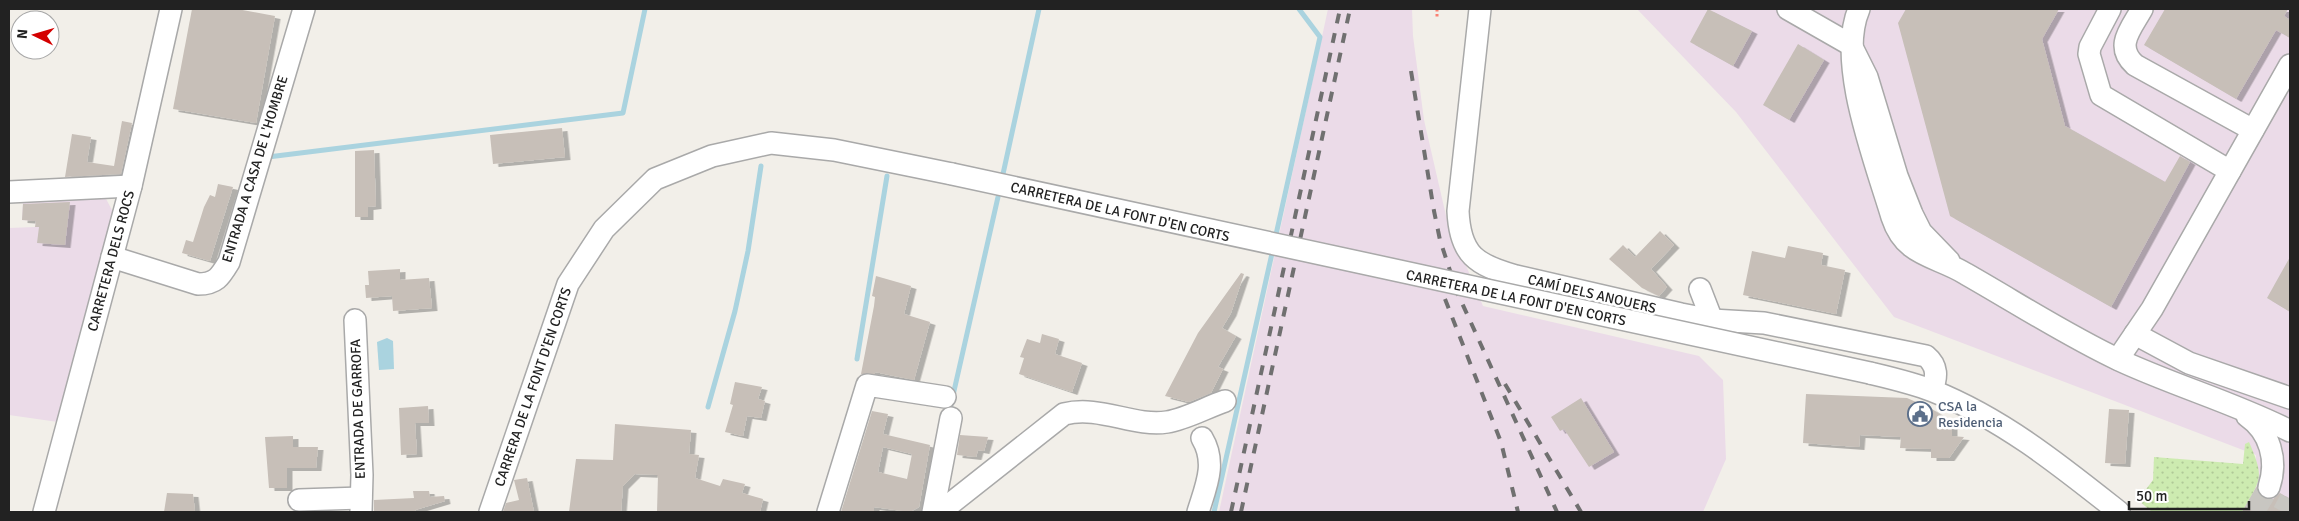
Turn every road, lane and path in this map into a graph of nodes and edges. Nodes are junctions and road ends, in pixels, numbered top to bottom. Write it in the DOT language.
graph roads {
  1 [pos="171,9"];
  2 [pos="304,9"];
  3 [pos="1437,9"];
  4 [pos="1480,9"];
  5 [pos="1788,9"];
  6 [pos="1859,9"];
  7 [pos="2110,9"];
  8 [pos="2142,9"];
  9 [pos="1437,16"];
  10 [pos="1851,46"];
  11 [pos="2290,65"];
  12 [pos="2253,130"];
  13 [pos="2230,171"];
  14 [pos="952,174"];
  15 [pos="131,186"];
  16 [pos="9,192"];
  17 [pos="112,257"];
  18 [pos="1700,289"];
  19 [pos="354,320"];
  20 [pos="1712,320"];
  21 [pos="2135,334"];
  22 [pos="2118,359"];
  23 [pos="1932,390"];
  24 [pos="945,397"];
  25 [pos="2290,398"];
  26 [pos="1225,401"];
  27 [pos="2236,409"];
  28 [pos="951,418"];
  29 [pos="2290,432"];
  30 [pos="1202,438"];
  31 [pos="2061,466"];
  32 [pos="2268,487"];
  33 [pos="299,500"];
  34 [pos="361,505"];
  35 [pos="44,512"];
  36 [pos="490,512"];
  37 [pos="828,512"];
  38 [pos="933,512"];
  39 [pos="940,512"];
  40 [pos="1198,512"];
  41 [pos="2102,512"];
  42 [pos="2119,512"];
  1 -- 15 [label="street, CARRETERA DELS ROCS"];
  2 -- 17 [label="street, ENTRADA A CASA DE L'HOMBRE"];
  3 -- 9 [label="path"];
  4 -- 20 [label="street, CAMÍ DELS ANOUERS"];
  5 -- 10 [label="street"];
  6 -- 10 [label="street"];
  7 -- 13 [label="street"];
  8 -- 12 [label="street"];
  10 -- 22 [label="street"];
  11 -- 12 [label="street"];
  12 -- 13 [label="street"];
  13 -- 21 [label="street"];
  14 -- 23 [label="street, CARRETERA DE LA FONT D'EN CORTS, bridge"];
  14 -- 36 [label="street, CARRERA DE LA FONT D'EN CORTS"];
  15 -- 16 [label="street"];
  15 -- 17 [label="street, CARRETERA DELS ROCS"];
  17 -- 35 [label="street, CARRETERA DELS ROCS"];
  18 -- 20 [label="street"];
  19 -- 34 [label="street, ENTRADA DE GARROFA"];
  20 -- 23 [label="street, CAMÍ DELS ANOUERS"];
  21 -- 22 [label="street"];
  21 -- 25 [label="street"];
  22 -- 27 [label="street"];
  23 -- 31 [label="street, CARRETERA DE LA FONT D'EN CORTS"];
  24 -- 37 [label="street"];
  26 -- 39 [label="street"];
  27 -- 29 [label="street"];
  27 -- 32 [label="street"];
  28 -- 38 [label="street"];
  30 -- 40 [label="street"];
  31 -- 41 [label="street, CARRETERA DE LA FONT D'EN CORTS"];
  31 -- 42 [label="street, CARRETERA DE LA FONT D'EN CORTS"];
  33 -- 34 [label="street, ENTRADA DE GARROFA"];
}
